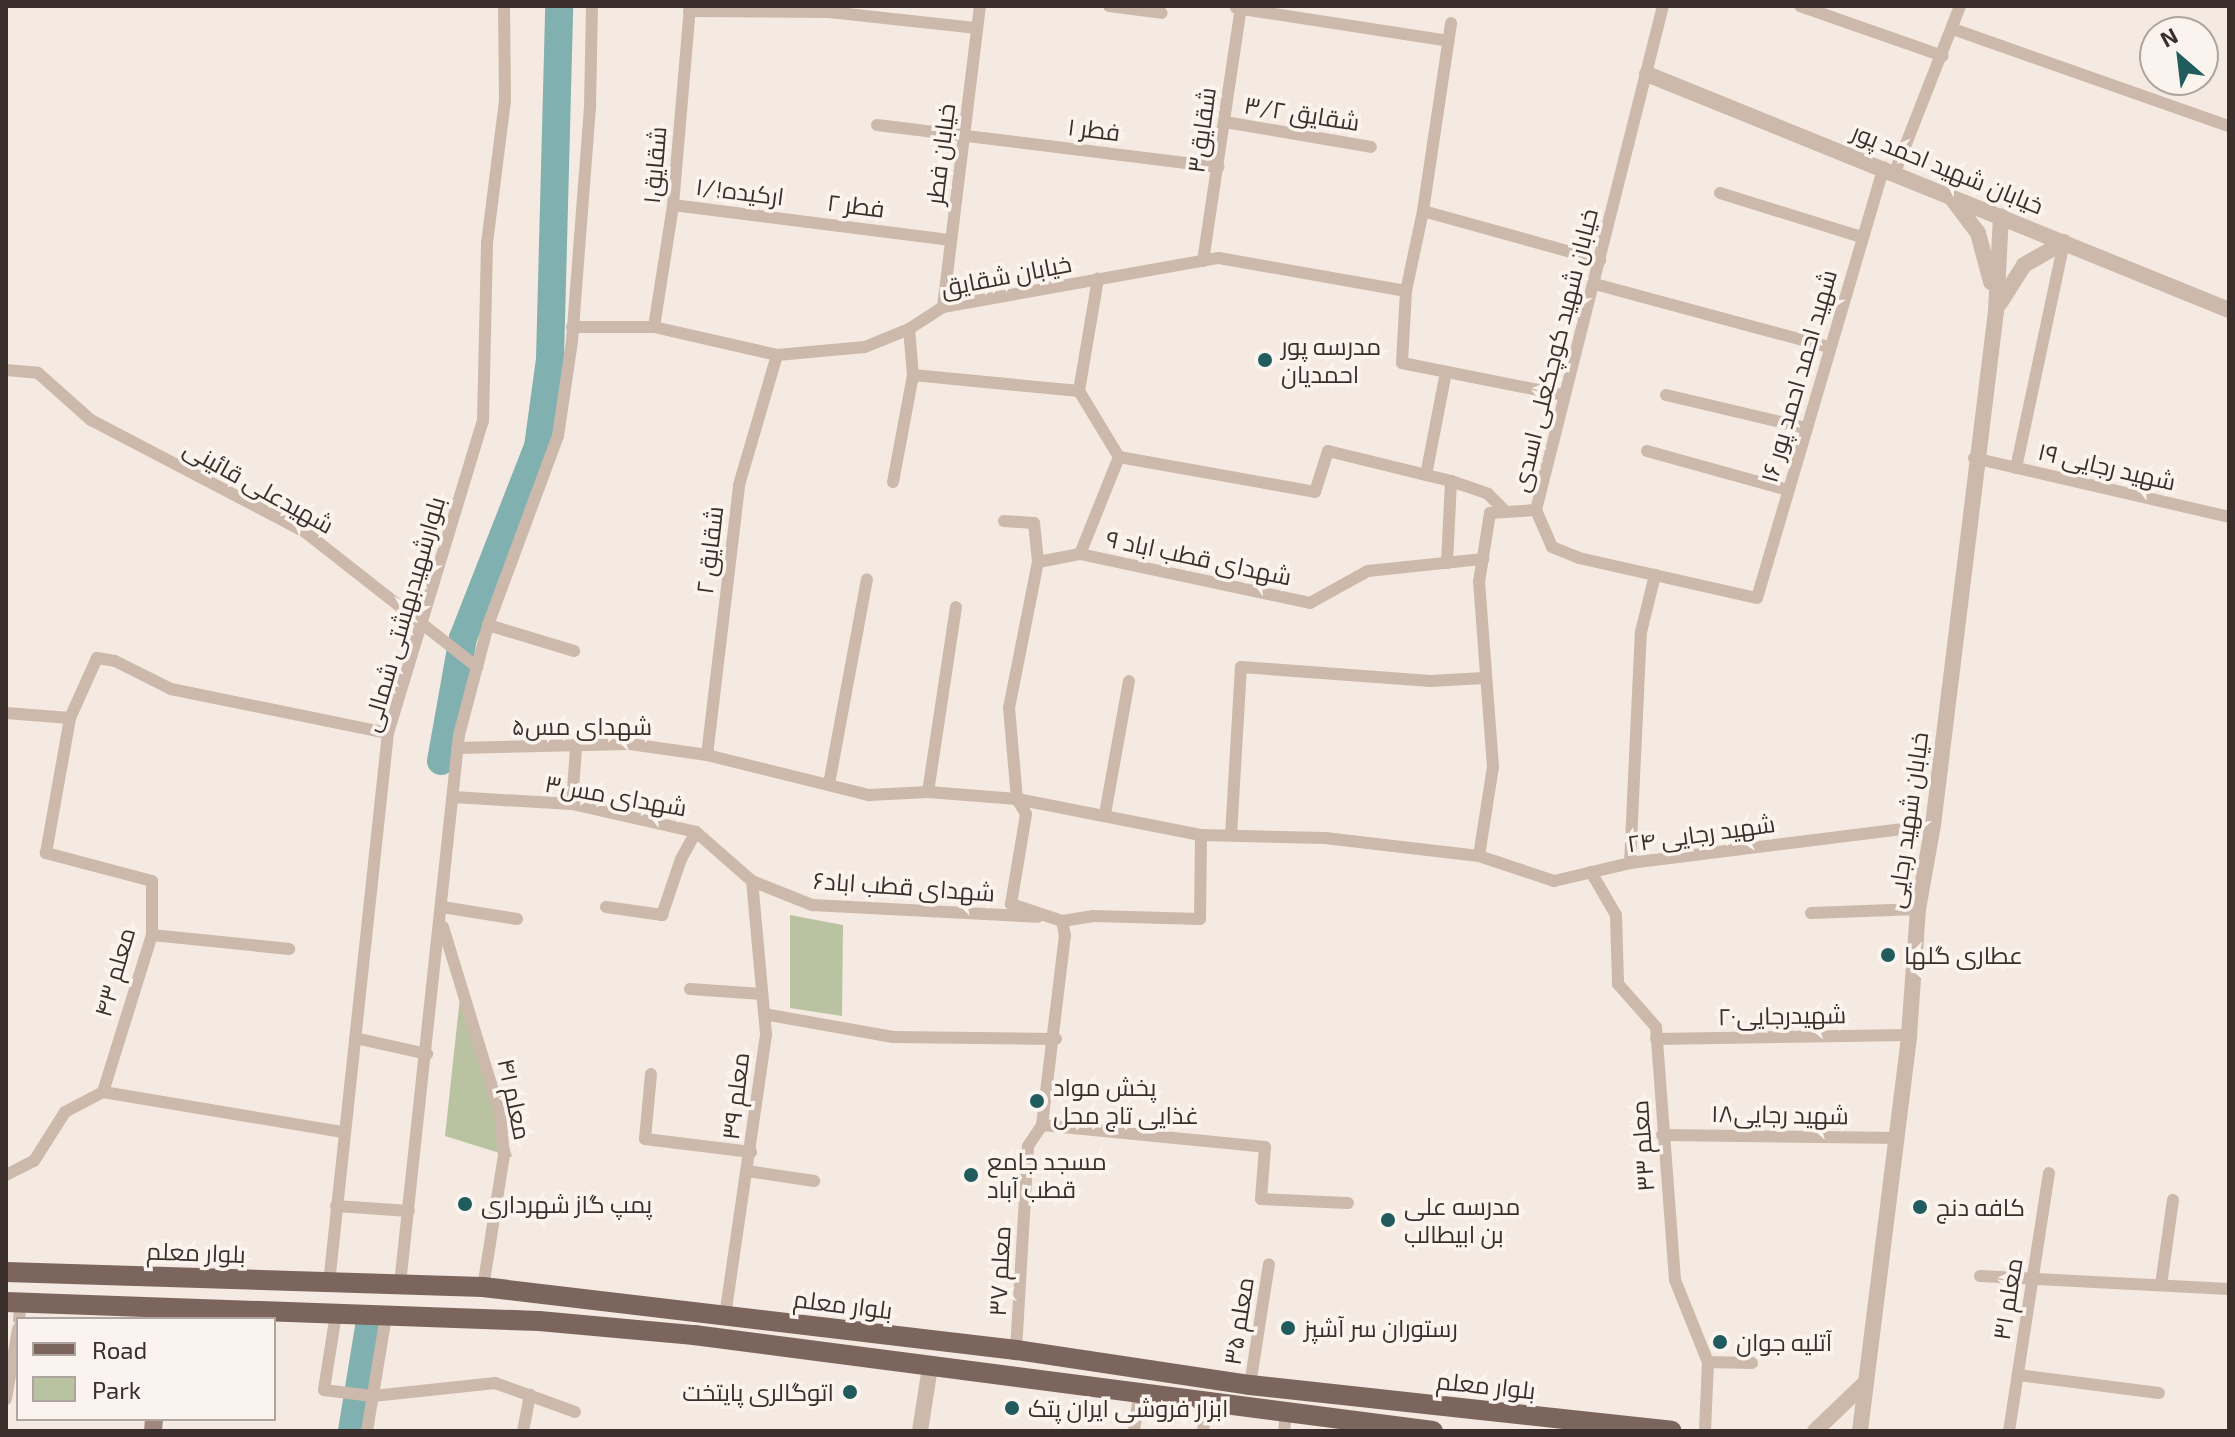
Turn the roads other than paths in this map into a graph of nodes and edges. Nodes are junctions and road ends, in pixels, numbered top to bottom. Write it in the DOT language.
graph roads {
  1 [pos="504,6"];
  2 [pos="592,6"];
  3 [pos="980,6"];
  4 [pos="1109,6"];
  5 [pos="1663,6"];
  6 [pos="1800,6"];
  7 [pos="1960,6"];
  8 [pos="689,8"];
  9 [pos="1238,8"];
  10 [pos="1162,13"];
  11 [pos="1451,23"];
  12 [pos="977,28"];
  13 [pos="1953,29"];
  14 [pos="1448,41"];
  15 [pos="1943,56"];
  16 [pos="1647,74"];
  17 [pos="1225,122"];
  18 [pos="877,125"];
  19 [pos="2226,125"];
  20 [pos="964,134"];
  21 [pos="1371,147"];
  22 [pos="1218,167"];
  23 [pos="1889,169"];
  24 [pos="1720,193"];
  25 [pos="1948,194"];
  26 [pos="673,205"];
  27 [pos="1423,211"];
  28 [pos="2001,216"];
  29 [pos="802,221"];
  30 [pos="1861,237"];
  31 [pos="951,240"];
  32 [pos="2064,242"];
  33 [pos="1600,260"];
  34 [pos="1203,261"];
  35 [pos="1098,279"];
  36 [pos="1595,284"];
  37 [pos="1406,291"];
  38 [pos="943,307"];
  39 [pos="2229,310"];
  40 [pos="1996,311"];
  41 [pos="572,327"];
  42 [pos="654,327"];
  43 [pos="909,329"];
  44 [pos="1829,347"];
  45 [pos="777,355"];
  46 [pos="6,370"];
  47 [pos="1446,372"];
  48 [pos="913,375"];
  49 [pos="1079,391"];
  50 [pos="1563,395"];
  51 [pos="1666,395"];
  52 [pos="1806,428"];
  53 [pos="1647,451"];
  54 [pos="1119,457"];
  55 [pos="1974,458"];
  56 [pos="2016,468"];
  57 [pos="1426,475"];
  58 [pos="1451,481"];
  59 [pos="893,482"];
  60 [pos="1788,490"];
  61 [pos="1536,510"];
  62 [pos="1506,512"];
  63 [pos="2229,517"];
  64 [pos="1004,521"];
  65 [pos="1080,554"];
  66 [pos="1483,559"];
  67 [pos="1038,562"];
  68 [pos="1447,563"];
  69 [pos="1655,575"];
  70 [pos="867,579"];
  71 [pos="956,607"];
  72 [pos="423,621"];
  73 [pos="488,625"];
  74 [pos="574,651"];
  75 [pos="477,667"];
  76 [pos="1484,678"];
  77 [pos="1129,681"];
  78 [pos="6,713"];
  79 [pos="70,718"];
  80 [pos="388,733"];
  81 [pos="457,748"];
  82 [pos="576,748"];
  83 [pos="707,755"];
  84 [pos="829,784"];
  85 [pos="928,792"];
  86 [pos="453,797"];
  87 [pos="1017,799"];
  88 [pos="572,804"];
  89 [pos="1105,814"];
  90 [pos="1933,825"];
  91 [pos="696,832"];
  92 [pos="1201,835"];
  93 [pos="1231,835"];
  94 [pos="1479,856"];
  95 [pos="1630,863"];
  96 [pos="1591,872"];
  97 [pos="752,881"];
  98 [pos="442,907"];
  99 [pos="606,907"];
  100 [pos="1918,909"];
  101 [pos="1811,913"];
  102 [pos="517,919"];
  103 [pos="1060,920"];
  104 [pos="441,924"];
  105 [pos="152,935"];
  106 [pos="289,949"];
  107 [pos="690,989"];
  108 [pos="762,994"];
  109 [pos="764,1014"];
  110 [pos="1909,1035"];
  111 [pos="355,1038"];
  112 [pos="1056,1039"];
  113 [pos="1656,1039"];
  114 [pos="421,1053"];
  115 [pos="651,1074"];
  116 [pos="103,1092"];
  117 [pos="1042,1125"];
  118 [pos="342,1132"];
  119 [pos="1662,1135"];
  120 [pos="1898,1138"];
  121 [pos="751,1152"];
  122 [pos="747,1171"];
  123 [pos="2049,1173"];
  124 [pos="6,1175"];
  125 [pos="814,1181"];
  126 [pos="2173,1200"];
  127 [pos="1348,1203"];
  128 [pos="336,1206"];
  129 [pos="409,1211"];
  130 [pos="1269,1264"];
  131 [pos="6,1272"];
  132 [pos="2229,1274"];
  133 [pos="1980,1276"];
  134 [pos="2033,1278"];
  135 [pos="329,1283"];
  136 [pos="400,1284"];
  137 [pos="2161,1285"];
  138 [pos="483,1287"];
  139 [pos="2227,1289"];
  140 [pos="15,1308"];
  141 [pos="123,1313"];
  142 [pos="698,1313"];
  143 [pos="336,1314"];
  144 [pos="240,1316"];
  145 [pos="386,1316"];
  146 [pos="725,1316"];
  147 [pos="694,1335"];
  148 [pos="16,1341"];
  149 [pos="1016,1350"];
  150 [pos="1093,1362"];
  151 [pos="1708,1362"];
  152 [pos="1752,1363"];
  153 [pos="930,1367"];
  154 [pos="2018,1375"];
  155 [pos="1865,1383"];
  156 [pos="1250,1385"];
  157 [pos="1093,1387"];
  158 [pos="2159,1393"];
  159 [pos="530,1395"];
  160 [pos="373,1396"];
  161 [pos="1139,1397"];
  162 [pos="6,1399"];
  163 [pos="1206,1405"];
  164 [pos="575,1412"];
  165 [pos="1285,1422"];
  166 [pos="367,1431"];
  167 [pos="523,1431"];
  168 [pos="920,1431"];
  169 [pos="1134,1431"];
  170 [pos="1203,1431"];
  171 [pos="1433,1431"];
  172 [pos="1671,1431"];
  173 [pos="1705,1431"];
  174 [pos="1815,1431"];
  175 [pos="1860,1431"];
  176 [pos="2009,1431"];
  1 -- 72 [label="street, بلوارشهیدبهشتی شمالی"];
  2 -- 41 [label="street"];
  3 -- 12 [label="street, خیابان فطر"];
  4 -- 10 [label="street"];
  5 -- 16 [label="street, خیابان شهید کوچکعلی اسدی"];
  6 -- 15 [label="street"];
  7 -- 13 [label="street, شهید احمد احمد پور ۱۶"];
  8 -- 12 [label="street"];
  8 -- 26 [label="street, شقایق۱"];
  9 -- 14 [label="street"];
  9 -- 17 [label="street, شقایق۳"];
  11 -- 14 [label="street"];
  12 -- 20 [label="street, خیابان فطر"];
  13 -- 15 [label="street, شهید احمد احمد پور ۱۶"];
  13 -- 19 [label="street"];
  14 -- 27 [label="street"];
  15 -- 23 [label="street, شهید احمد احمد پور ۱۶"];
  16 -- 23 [label="street, خیابان شهید احمد پور"];
  16 -- 33 [label="street, خیابان شهید کوچکعلی اسدی"];
  17 -- 21 [label="street, شقایق ۳/۲"];
  17 -- 22 [label="street, شقایق۳"];
  18 -- 20 [label="street, فطر ۱"];
  20 -- 22 [label="street, فطر ۱"];
  20 -- 31 [label="street, خیابان فطر"];
  22 -- 34 [label="street, شقایق۳"];
  23 -- 25 [label="street, خیابان شهید احمد پور"];
  23 -- 30 [label="street, شهید احمد احمد پور ۱۶"];
  24 -- 30 [label="street"];
  25 -- 28 [label="street, خیابان شهید احمد پور"];
  25 -- 40 [label="street"];
  26 -- 29 [label="street, ارکیده۱/۱"];
  26 -- 42 [label="street, شقایق۱"];
  27 -- 33 [label="street"];
  27 -- 37 [label="street"];
  28 -- 32 [label="street, خیابان شهید احمد پور"];
  28 -- 40 [label="street, خیابان شهید رجایی"];
  29 -- 31 [label="street, فطر ۲"];
  30 -- 44 [label="street, شهید احمد احمد پور ۱۶"];
  31 -- 38 [label="street, خیابان فطر"];
  32 -- 39 [label="street, خیابان شهید احمد پور"];
  32 -- 40 [label="street"];
  32 -- 56 [label="street"];
  33 -- 36 [label="street, خیابان شهید کوچکعلی اسدی"];
  34 -- 35 [label="street, خیابان شقایق"];
  34 -- 37 [label="street, خیابان شقایق"];
  35 -- 38 [label="street, خیابان شقایق"];
  35 -- 49 [label="street"];
  36 -- 44 [label="street"];
  36 -- 50 [label="street, خیابان شهید کوچکعلی اسدی"];
  37 -- 47 [label="street"];
  38 -- 43 [label="street, خیابان شقایق"];
  40 -- 55 [label="street, خیابان شهید رجایی"];
  41 -- 42 [label="street, خیابان شقایق"];
  41 -- 73 [label="street"];
  42 -- 45 [label="street, خیابان شقایق"];
  43 -- 45 [label="street, خیابان شقایق"];
  43 -- 48 [label="street"];
  44 -- 52 [label="street, شهید احمد احمد پور ۱۶"];
  45 -- 83 [label="street, شقایق ۲"];
  46 -- 72 [label="street, شهیدعلی قائینی"];
  47 -- 50 [label="street"];
  47 -- 57 [label="street"];
  48 -- 49 [label="street"];
  48 -- 59 [label="street"];
  49 -- 54 [label="street"];
  50 -- 61 [label="street, خیابان شهید کوچکعلی اسدی"];
  51 -- 52 [label="street"];
  52 -- 60 [label="street, شهید احمد احمد پور ۱۶"];
  53 -- 60 [label="street"];
  54 -- 57 [label="street"];
  54 -- 65 [label="street"];
  55 -- 56 [label="street, شهید رجایی ۱۹"];
  55 -- 90 [label="street, خیابان شهید رجایی"];
  56 -- 63 [label="street, شهید رجایی ۱۹"];
  57 -- 58 [label="street"];
  58 -- 62 [label="street"];
  58 -- 68 [label="street"];
  60 -- 69 [label="street, شهید احمد احمد پور ۱۶"];
  61 -- 62 [label="street, خیابان شهید کوچکعلی اسدی"];
  61 -- 69 [label="street"];
  62 -- 66 [label="street, خیابان شهید کوچکعلی اسدی"];
  64 -- 67 [label="street"];
  65 -- 67 [label="street"];
  65 -- 68 [label="street, شهدای قطب اباد ۹"];
  66 -- 68 [label="street"];
  66 -- 76 [label="street, خیابان شهید کوچکعلی اسدی"];
  67 -- 87 [label="street"];
  69 -- 95 [label="street"];
  70 -- 84 [label="street"];
  71 -- 85 [label="street"];
  72 -- 75 [label="street, شهیدعلی قائینی"];
  72 -- 80 [label="street, بلوارشهیدبهشتی شمالی"];
  73 -- 74 [label="street"];
  73 -- 75 [label="street"];
  75 -- 81 [label="street"];
  76 -- 93 [label="street"];
  76 -- 94 [label="street, خیابان شهید کوچکعلی اسدی"];
  77 -- 89 [label="street"];
  78 -- 79 [label="street"];
  79 -- 80 [label="street"];
  79 -- 105 [label="street, معلم ۴۳"];
  80 -- 111 [label="street, بلوارشهیدبهشتی شمالی"];
  81 -- 82 [label="street, شهدای مس۵"];
  81 -- 86 [label="street"];
  82 -- 83 [label="street, شهدای مس۵"];
  82 -- 88 [label="street"];
  83 -- 84 [label="street, شهدای مس۵"];
  84 -- 85 [label="street, شهدای مس۵"];
  85 -- 87 [label="street, شهدای مس۵"];
  86 -- 88 [label="street, شهدای مس۳"];
  86 -- 98 [label="street"];
  87 -- 89 [label="street, شهدای مس۵"];
  87 -- 103 [label="street"];
  88 -- 91 [label="street, شهدای مس۳"];
  89 -- 92 [label="street, شهید رجایی ۲۴"];
  90 -- 95 [label="street, شهید رجایی ۲۴"];
  90 -- 100 [label="street, خیابان شهید رجایی"];
  91 -- 97 [label="street, شهدای مس۳"];
  91 -- 99 [label="street"];
  92 -- 93 [label="street, شهید رجایی ۲۴"];
  92 -- 103 [label="street"];
  93 -- 94 [label="street, شهید رجایی ۲۴"];
  94 -- 96 [label="street, شهید رجایی ۲۴"];
  95 -- 96 [label="street, شهید رجایی ۲۴"];
  96 -- 113 [label="street, معلم ۳۳"];
  97 -- 103 [label="street, شهدای قطب اباد۶"];
  97 -- 108 [label="street, معلم ۳۹"];
  98 -- 102 [label="street"];
  98 -- 104 [label="street"];
  100 -- 101 [label="street"];
  100 -- 110 [label="street, خیابان شهید رجایی"];
  103 -- 112 [label="street"];
  104 -- 114 [label="street"];
  104 -- 138 [label="street, معلم ۴۱"];
  105 -- 106 [label="street"];
  105 -- 116 [label="street, معلم ۴۳"];
  107 -- 108 [label="street"];
  108 -- 109 [label="street, معلم ۳۹"];
  109 -- 112 [label="street"];
  109 -- 121 [label="street, معلم ۳۹"];
  110 -- 113 [label="street, شهیدرجایی۲۰"];
  110 -- 120 [label="street, خیابان شهید رجایی"];
  111 -- 114 [label="street"];
  111 -- 118 [label="street, بلوارشهیدبهشتی شمالی"];
  112 -- 117 [label="street"];
  113 -- 119 [label="street, معلم ۳۳"];
  114 -- 129 [label="street"];
  115 -- 121 [label="street"];
  116 -- 118 [label="street"];
  116 -- 124 [label="street"];
  117 -- 127 [label="street"];
  117 -- 149 [label="street, معلم ۳۷"];
  118 -- 128 [label="street, بلوارشهیدبهشتی شمالی"];
  119 -- 120 [label="street, شهید رجایی۱۸"];
  119 -- 151 [label="street, معلم ۳۳"];
  120 -- 155 [label="street, خیابان شهید رجایی"];
  121 -- 122 [label="street, معلم ۳۹"];
  122 -- 125 [label="street"];
  122 -- 146 [label="street, معلم ۳۹"];
  123 -- 134 [label="street, معلم ۳۱"];
  126 -- 137 [label="street"];
  128 -- 129 [label="street"];
  128 -- 135 [label="street, بلوارشهیدبهشتی شمالی"];
  129 -- 136 [label="street"];
  130 -- 156 [label="street, معلم ۳۵"];
  131 -- 135 [label="main road, بلوار معلم"];
  132 -- 139 [label="street"];
  133 -- 134 [label="street"];
  134 -- 137 [label="street"];
  134 -- 154 [label="street, معلم ۳۱"];
  135 -- 136 [label="main road, بلوار معلم"];
  136 -- 138 [label="main road, بلوار معلم"];
  137 -- 139 [label="street"];
  138 -- 142 [label="main road, بلوار معلم"];
  140 -- 141 [label="main road"];
  141 -- 144 [label="main road"];
  142 -- 146 [label="main road, بلوار معلم"];
  142 -- 147 [label="main road"];
  143 -- 144 [label="main road"];
  143 -- 145 [label="main road"];
  143 -- 160 [label="street"];
  145 -- 147 [label="main road"];
  145 -- 160 [label="street"];
  146 -- 149 [label="main road, بلوار معلم"];
  147 -- 153 [label="main road"];
  148 -- 162 [label="street"];
  149 -- 150 [label="main road, بلوار معلم"];
  150 -- 156 [label="main road, بلوار معلم"];
  150 -- 157 [label="main road"];
  151 -- 152 [label="street"];
  151 -- 173 [label="street, معلم ۳۳"];
  153 -- 157 [label="main road"];
  153 -- 168 [label="street"];
  154 -- 158 [label="street"];
  154 -- 176 [label="street, معلم ۳۱"];
  155 -- 174 [label="street"];
  155 -- 175 [label="street, خیابان شهید رجایی"];
  156 -- 172 [label="main road, بلوار معلم"];
  157 -- 161 [label="main road"];
  159 -- 160 [label="street"];
  159 -- 164 [label="street"];
  159 -- 167 [label="street"];
  160 -- 166 [label="street"];
  161 -- 163 [label="main road"];
  161 -- 169 [label="street"];
  163 -- 165 [label="main road"];
  163 -- 170 [label="street"];
  165 -- 171 [label="main road"];
}
